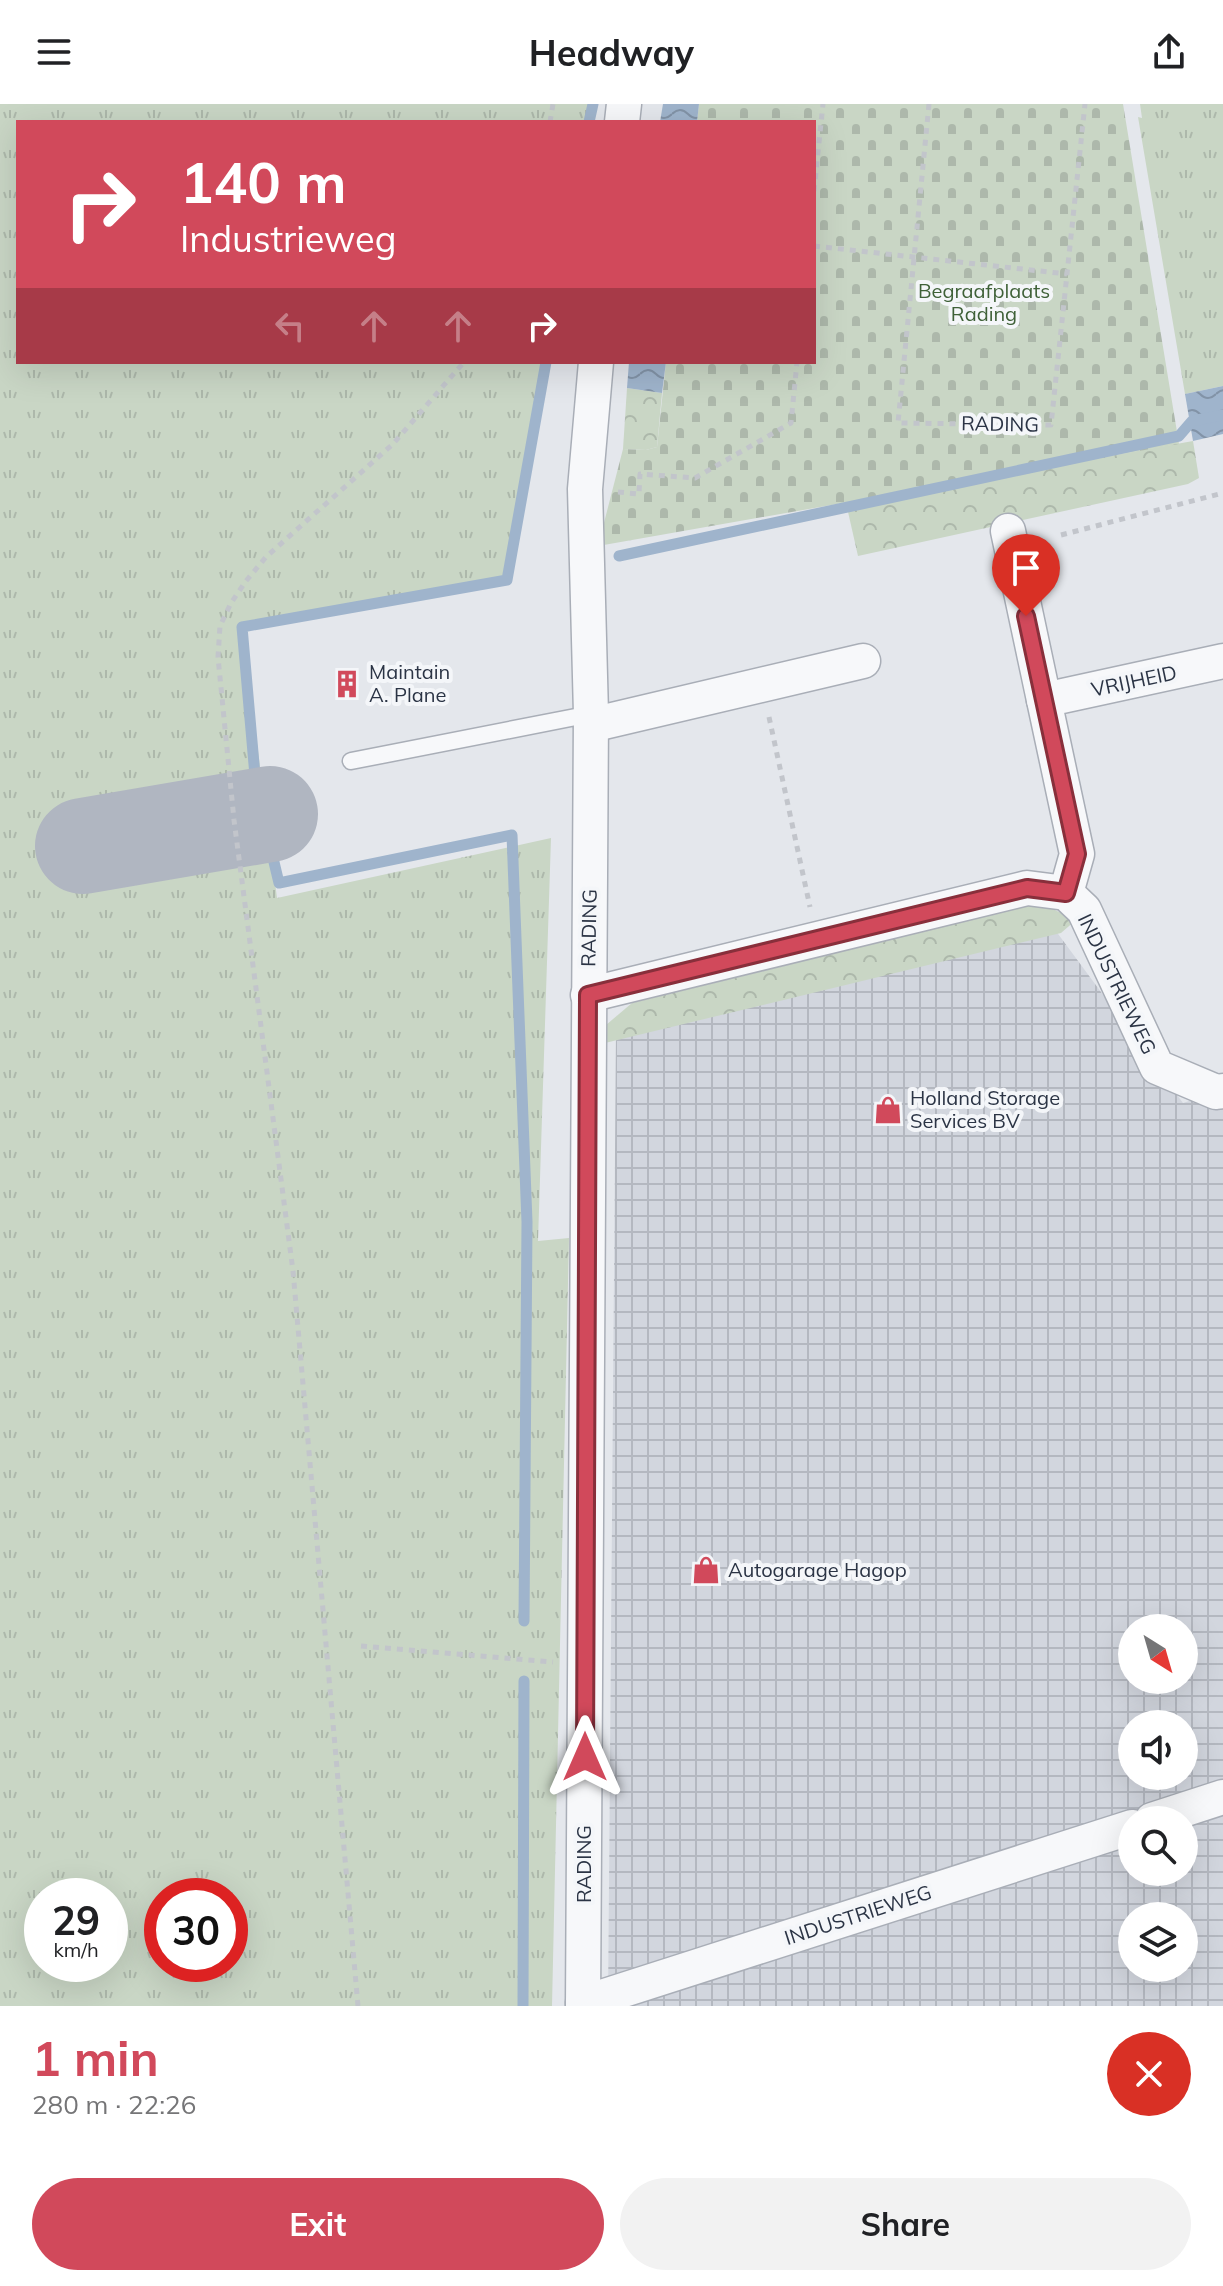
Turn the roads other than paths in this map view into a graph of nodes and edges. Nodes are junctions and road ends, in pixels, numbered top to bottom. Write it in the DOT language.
graph roads {
  1 [pos="596,364"];
  2 [pos="1008,531"];
  3 [pos="863,661"];
  4 [pos="1223,661"];
  5 [pos="1044,700"];
  6 [pos="591,720"];
  7 [pos="351,761"];
  8 [pos="1066,893"];
  9 [pos="588,995"];
  10 [pos="1223,1091"];
  11 [pos="1223,1797"];
  12 [pos="1195,1806"];
  13 [pos="1118,1832"];
  14 [pos="583,2004"];
  1 -- 6 [label="street, RADING"];
  2 -- 5 [label="street"];
  3 -- 6 [label="street"];
  4 -- 5 [label="street, VRIJHEID"];
  5 -- 8 [label="street"];
  6 -- 7 [label="lane"];
  6 -- 9 [label="street, RADING"];
  8 -- 9 [label="street, INDUSTRIEWEG"];
  8 -- 10 [label="street, INDUSTRIEWEG"];
  9 -- 14 [label="street, RADING"];
  11 -- 12 [label="street"];
  13 -- 14 [label="street, INDUSTRIEWEG"];
}
